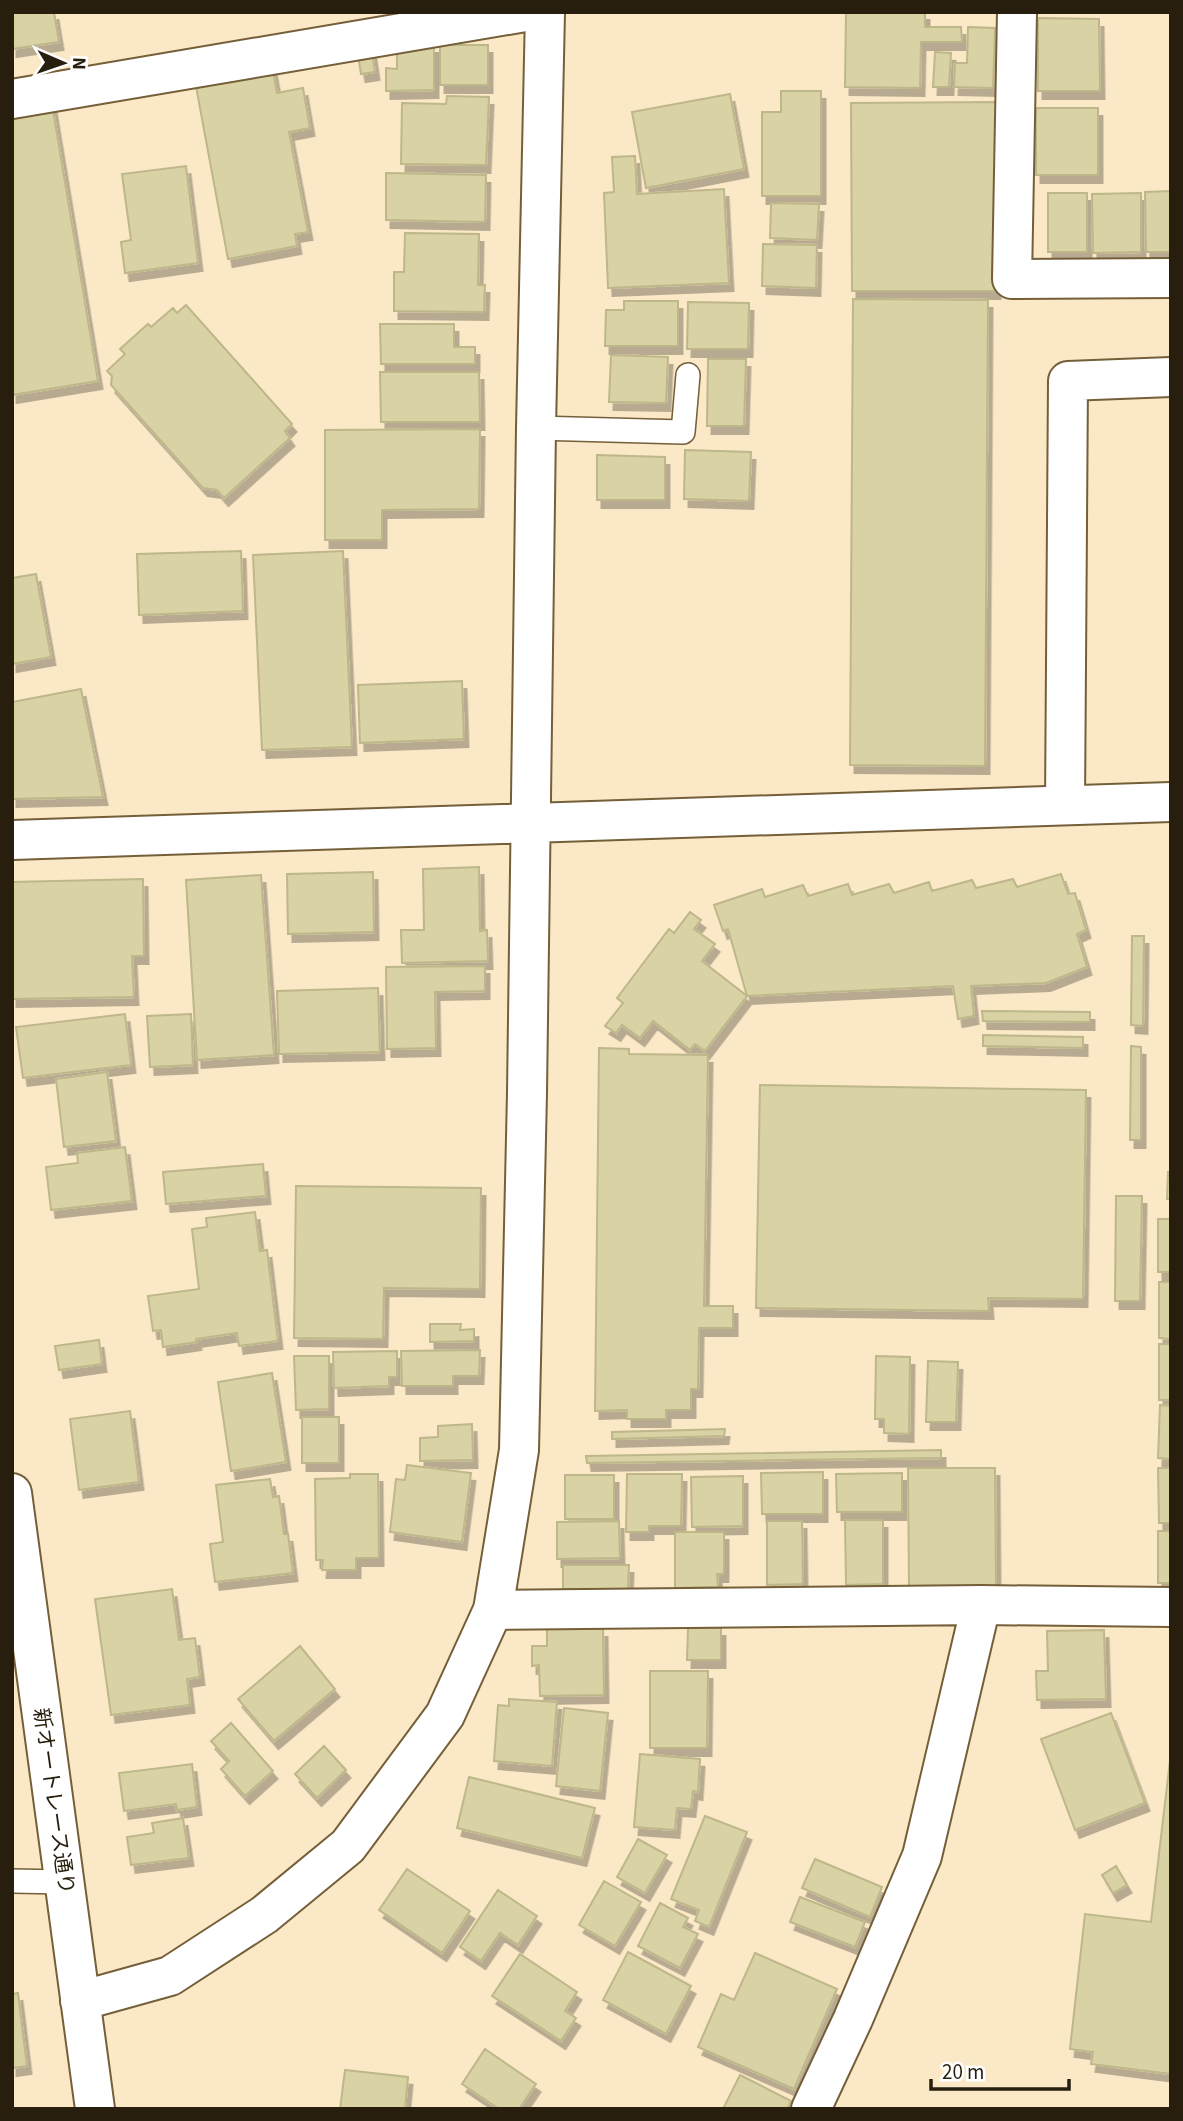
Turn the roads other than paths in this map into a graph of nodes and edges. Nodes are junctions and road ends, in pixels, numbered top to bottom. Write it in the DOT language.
graph roads {
  1 [pos="525,12"];
  2 [pos="545,12"];
  3 [pos="1017,12"];
  4 [pos="12,99"];
  5 [pos="1171,278"];
  6 [pos="688,375"];
  7 [pos="1171,377"];
  8 [pos="536,428"];
  9 [pos="1171,802"];
  10 [pos="1066,805"];
  11 [pos="530,824"];
  12 [pos="12,840"];
  13 [pos="13,1504"];
  14 [pos="981,1605"];
  15 [pos="1171,1607"];
  16 [pos="494,1610"];
  17 [pos="12,1881"];
  18 [pos="64,1882"];
  19 [pos="80,2001"];
  20 [pos="95,2109"];
  21 [pos="811,2109"];
  1 -- 4 [label="street"];
  2 -- 8 [label="street"];
  3 -- 5 [label="street"];
  6 -- 8 [label="lane"];
  7 -- 10 [label="street"];
  8 -- 11 [label="street"];
  9 -- 10 [label="street"];
  10 -- 11 [label="street"];
  11 -- 12 [label="street"];
  11 -- 16 [label="street"];
  13 -- 18 [label="street, 新オートレース通り"];
  14 -- 15 [label="street"];
  14 -- 16 [label="street"];
  14 -- 21 [label="street"];
  16 -- 19 [label="street"];
  17 -- 18 [label="lane"];
  18 -- 19 [label="street, 新オートレース通り"];
  19 -- 20 [label="street, 新オートレース通り"];
}
